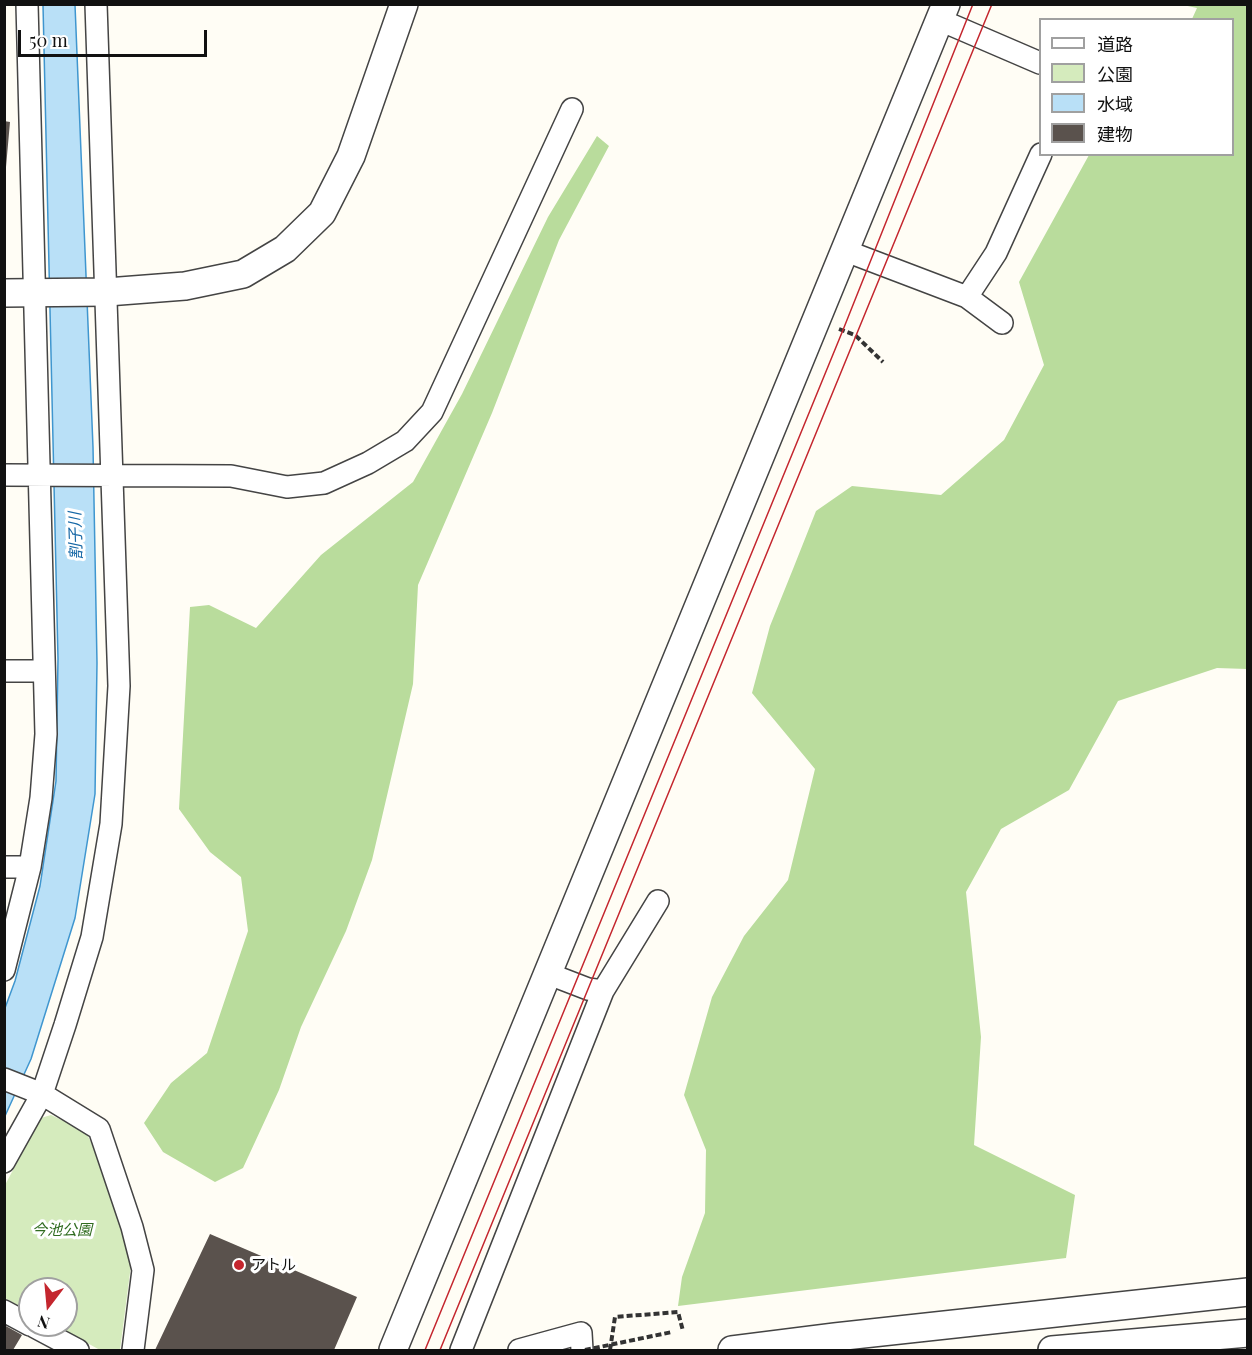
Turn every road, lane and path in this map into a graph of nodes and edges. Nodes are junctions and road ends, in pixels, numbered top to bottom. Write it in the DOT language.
graph roads {
  1 [pos="27,4"];
  2 [pos="96,4"];
  3 [pos="404,4"];
  4 [pos="943,12"];
  5 [pos="1039,62"];
  6 [pos="572,109"];
  7 [pos="1040,156"];
  8 [pos="846,251"];
  9 [pos="4,292"];
  10 [pos="38,292"];
  11 [pos="102,292"];
  12 [pos="967,297"];
  13 [pos="815,321"];
  14 [pos="1002,323"];
  15 [pos="883,362"];
  16 [pos="107,474"];
  17 [pos="4,475"];
  18 [pos="43,475"];
  19 [pos="4,671"];
  20 [pos="44,671"];
  21 [pos="4,867"];
  22 [pos="30,867"];
  23 [pos="658,901"];
  24 [pos="4,970"];
  25 [pos="549,974"];
  26 [pos="603,991"];
  27 [pos="4,1079"];
  28 [pos="37,1092"];
  29 [pos="4,1162"];
  30 [pos="1248,1292"];
  31 [pos="4,1311"];
  32 [pos="18,1319"];
  33 [pos="684,1331"];
  34 [pos="672,1332"];
  35 [pos="1248,1333"];
  36 [pos="53,1337"];
  37 [pos="78,1350"];
  38 [pos="133,1350"];
  39 [pos="393,1350"];
  40 [pos="461,1350"];
  41 [pos="519,1350"];
  42 [pos="583,1350"];
  43 [pos="610,1350"];
  44 [pos="732,1350"];
  45 [pos="1052,1350"];
  1 -- 10 [label="street"];
  2 -- 11 [label="street"];
  3 -- 11 [label="street"];
  4 -- 5 [label="street"];
  4 -- 8 [label="street"];
  6 -- 16 [label="street"];
  7 -- 12 [label="street"];
  8 -- 12 [label="street"];
  8 -- 13 [label="street"];
  9 -- 10 [label="street"];
  10 -- 11 [label="street"];
  10 -- 18 [label="street"];
  11 -- 16 [label="street"];
  12 -- 14 [label="street"];
  13 -- 15 [label="path"];
  13 -- 25 [label="street"];
  16 -- 18 [label="street"];
  16 -- 28 [label="street"];
  17 -- 18 [label="street"];
  18 -- 20 [label="street"];
  19 -- 20 [label="street"];
  20 -- 22 [label="street"];
  21 -- 22 [label="street"];
  22 -- 24 [label="street"];
  23 -- 26 [label="street"];
  25 -- 26 [label="street"];
  25 -- 39 [label="street"];
  26 -- 40 [label="street"];
  27 -- 28 [label="street"];
  28 -- 29 [label="street"];
  28 -- 38 [label="street"];
  30 -- 44 [label="street"];
  31 -- 32 [label="street"];
  33 -- 43 [label="path"];
  34 -- 42 [label="path, bridge"];
  35 -- 45 [label="street"];
  36 -- 37 [label="street"];
  41 -- 42 [label="street"];
}
